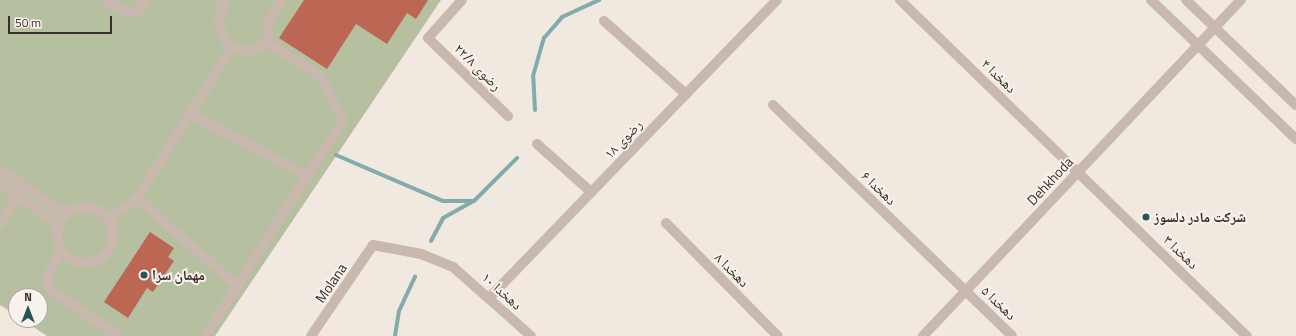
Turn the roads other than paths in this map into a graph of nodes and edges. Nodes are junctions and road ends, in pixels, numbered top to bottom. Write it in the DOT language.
graph roads {
  1 [pos="105,0"];
  2 [pos="145,0"];
  3 [pos="218,0"];
  4 [pos="282,0"];
  5 [pos="462,0"];
  6 [pos="777,0"];
  7 [pos="900,0"];
  8 [pos="1151,0"];
  9 [pos="1186,0"];
  10 [pos="1241,0"];
  11 [pos="604,21"];
  12 [pos="1215,27"];
  13 [pos="268,43"];
  14 [pos="1198,46"];
  15 [pos="232,48"];
  16 [pos="686,94"];
  17 [pos="1296,105"];
  18 [pos="773,106"];
  19 [pos="191,114"];
  20 [pos="508,116"];
  21 [pos="1296,139"];
  22 [pos="537,144"];
  23 [pos="0,170"];
  24 [pos="1078,172"];
  25 [pos="307,176"];
  26 [pos="0,184"];
  27 [pos="25,187"];
  28 [pos="591,192"];
  29 [pos="18,197"];
  30 [pos="137,198"];
  31 [pos="70,212"];
  32 [pos="108,220"];
  33 [pos="666,223"];
  34 [pos="0,224"];
  35 [pos="58,229"];
  36 [pos="373,245"];
  37 [pos="60,251"];
  38 [pos="237,286"];
  39 [pos="966,291"];
  40 [pos="490,297"];
  41 [pos="119,336"];
  42 [pos="205,336"];
  43 [pos="311,336"];
  44 [pos="531,336"];
  45 [pos="778,336"];
  46 [pos="923,336"];
  47 [pos="1012,336"];
  48 [pos="1247,336"];
  1 -- 2 [label="street"];
  3 -- 15 [label="street"];
  4 -- 13 [label="street"];
  5 -- 20 [label="street, رضوی ۲۲/۸"];
  6 -- 16 [label="street, رضوی ۱۸"];
  7 -- 24 [label="street, دهخدا ۴"];
  8 -- 14 [label="street"];
  9 -- 12 [label="street"];
  10 -- 12 [label="street, Dehkhoda"];
  11 -- 16 [label="street"];
  12 -- 14 [label="street, Dehkhoda"];
  12 -- 17 [label="street"];
  13 -- 15 [label="street"];
  13 -- 25 [label="street"];
  14 -- 21 [label="street"];
  14 -- 24 [label="street, Dehkhoda"];
  15 -- 19 [label="street"];
  16 -- 28 [label="street, رضوی ۱۸"];
  18 -- 39 [label="street, دهخدا ۶"];
  19 -- 25 [label="street"];
  19 -- 30 [label="street"];
  22 -- 28 [label="street"];
  23 -- 27 [label="street"];
  24 -- 39 [label="street, Dehkhoda"];
  24 -- 48 [label="street, دهخدا ۳"];
  25 -- 38 [label="street"];
  26 -- 29 [label="street"];
  27 -- 29 [label="street"];
  27 -- 31 [label="street"];
  28 -- 40 [label="street, رضوی ۱۸"];
  29 -- 34 [label="street"];
  29 -- 35 [label="street"];
  30 -- 32 [label="street"];
  30 -- 38 [label="street"];
  31 -- 32 [label="street"];
  31 -- 35 [label="street"];
  32 -- 37 [label="street"];
  33 -- 45 [label="street, دهخدا ۸"];
  35 -- 37 [label="street"];
  36 -- 40 [label="street, دهخدا ۱۰"];
  36 -- 43 [label="street, Molana"];
  37 -- 41 [label="street"];
  38 -- 42 [label="street"];
  39 -- 46 [label="street, Dehkhoda"];
  39 -- 47 [label="street, دهخدا ۵"];
  40 -- 44 [label="street, دهخدا ۱۰"];
}
